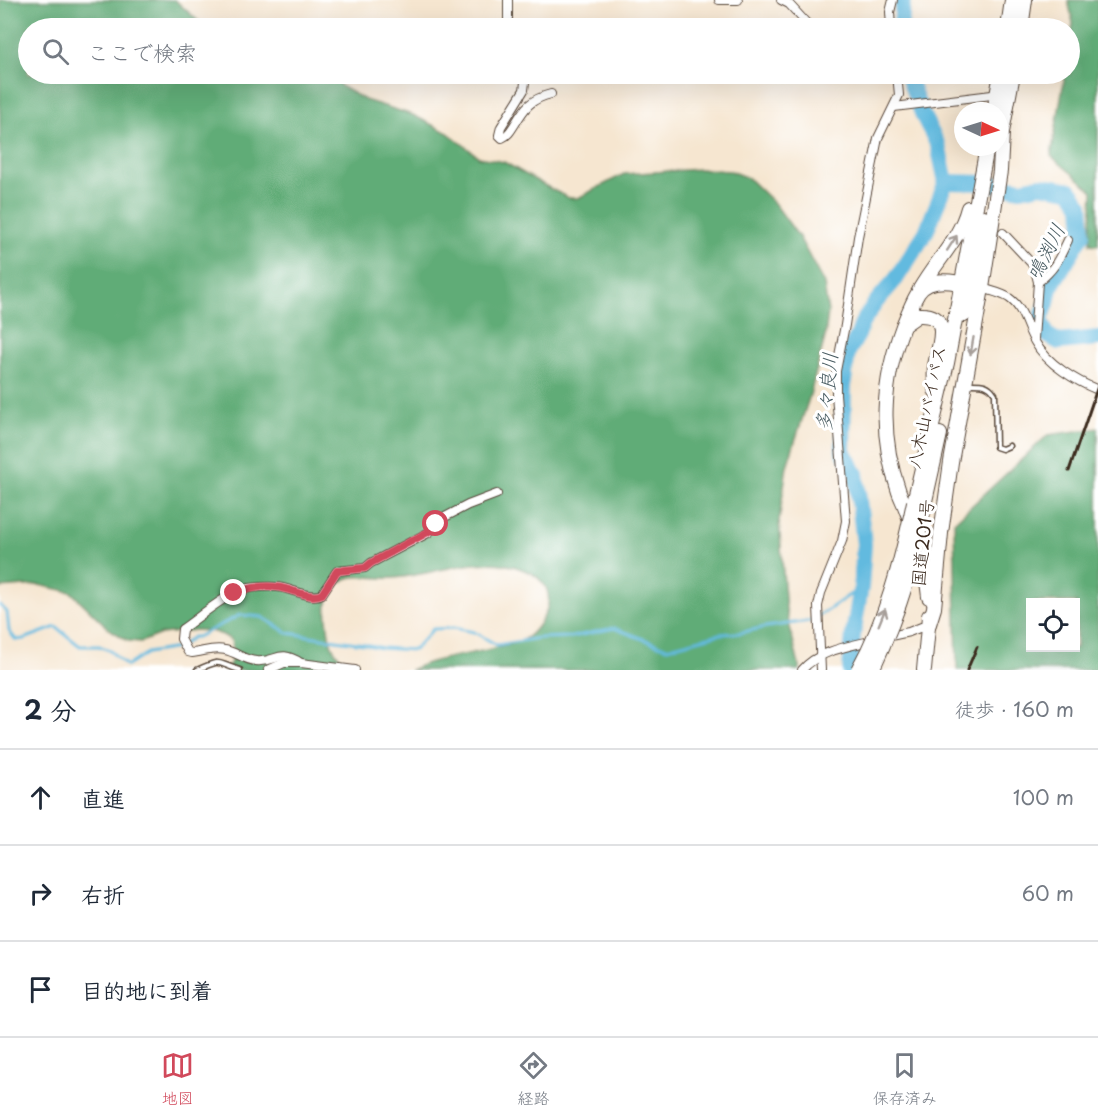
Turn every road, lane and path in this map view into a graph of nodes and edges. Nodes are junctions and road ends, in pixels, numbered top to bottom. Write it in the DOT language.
graph roads {
  1 [pos="508,0"];
  2 [pos="719,0"];
  3 [pos="738,0"];
  4 [pos="781,0"];
  5 [pos="893,0"];
  6 [pos="1012,0"];
  7 [pos="1025,0"];
  8 [pos="508,18"];
  9 [pos="801,18"];
  10 [pos="890,18"];
  11 [pos="1009,18"];
  12 [pos="1022,18"];
  13 [pos="525,84"];
  14 [pos="898,84"];
  15 [pos="1001,84"];
  16 [pos="1008,84"];
  17 [pos="551,94"];
  18 [pos="1003,95"];
  19 [pos="999,102"];
  20 [pos="1003,102"];
  21 [pos="894,107"];
  22 [pos="989,156"];
  23 [pos="996,156"];
  24 [pos="992,171"];
  25 [pos="988,190"];
  26 [pos="1003,233"];
  27 [pos="1068,240"];
  28 [pos="1038,282"];
  29 [pos="971,286"];
  30 [pos="919,291"];
  31 [pos="904,325"];
  32 [pos="1034,340"];
  33 [pos="965,383"];
  34 [pos="1098,390"];
  35 [pos="935,414"];
  36 [pos="1009,446"];
  37 [pos="498,494"];
  38 [pos="915,504"];
  39 [pos="940,542"];
  40 [pos="920,548"];
  41 [pos="929,624"];
  42 [pos="821,656"];
  43 [pos="301,663"];
  44 [pos="197,670"];
  45 [pos="240,670"];
  46 [pos="268,670"];
  47 [pos="355,670"];
  48 [pos="802,670"];
  49 [pos="821,670"];
  50 [pos="858,670"];
  51 [pos="872,670"];
  52 [pos="924,670"];
  1 -- 8 [label="street"];
  2 -- 3 [label="street"];
  4 -- 9 [label="street"];
  5 -- 10 [label="street"];
  6 -- 11 [label="highway"];
  7 -- 12 [label="highway"];
  13 -- 17 [label="street"];
  14 -- 21 [label="street"];
  15 -- 18 [label="highway, 国道201号"];
  16 -- 18 [label="highway, 国道201号"];
  18 -- 19 [label="highway, 国道201号"];
  18 -- 20 [label="highway, 国道201号"];
  18 -- 21 [label="street"];
  21 -- 42 [label="street"];
  22 -- 24 [label="highway, 国道201号"];
  23 -- 24 [label="highway, 国道201号"];
  24 -- 25 [label="highway, 国道201号"];
  25 -- 29 [label="highway, 八木山バイパス"];
  25 -- 29 [label="highway, 国道201号"];
  30 -- 25 [label="highway, 国道201号, one-way"];
  26 -- 28 [label="street"];
  27 -- 28 [label="street"];
  28 -- 32 [label="street"];
  29 -- 30 [label="highway"];
  29 -- 32 [label="street"];
  29 -- 33 [label="highway, 国道201号, one-way"];
  29 -- 35 [label="highway, 八木山バイパス"];
  29 -- 38 [label="highway, 八木山バイパス"];
  30 -- 31 [label="highway, 国道201号"];
  31 -- 35 [label="highway"];
  31 -- 38 [label="highway, 国道201号"];
  32 -- 34 [label="street"];
  33 -- 36 [label="lane"];
  33 -- 39 [label="highway, 国道201号"];
  35 -- 38 [label="highway, 八木山バイパス"];
  37 -- 43 [label="street"];
  38 -- 39 [label="highway"];
  38 -- 40 [label="highway, 国道201号"];
  50 -- 38 [label="highway, 八木山バイパス, one-way, bridge"];
  38 -- 51 [label="highway, 八木山バイパス, bridge"];
  39 -- 40 [label="highway"];
  39 -- 41 [label="highway, 国道201号"];
  40 -- 41 [label="highway, 国道201号"];
  41 -- 42 [label="street"];
  41 -- 52 [label="highway, 国道201号"];
  42 -- 48 [label="street"];
  42 -- 49 [label="street"];
  43 -- 46 [label="street"];
  43 -- 47 [label="street"];
  44 -- 45 [label="lane"];
}
